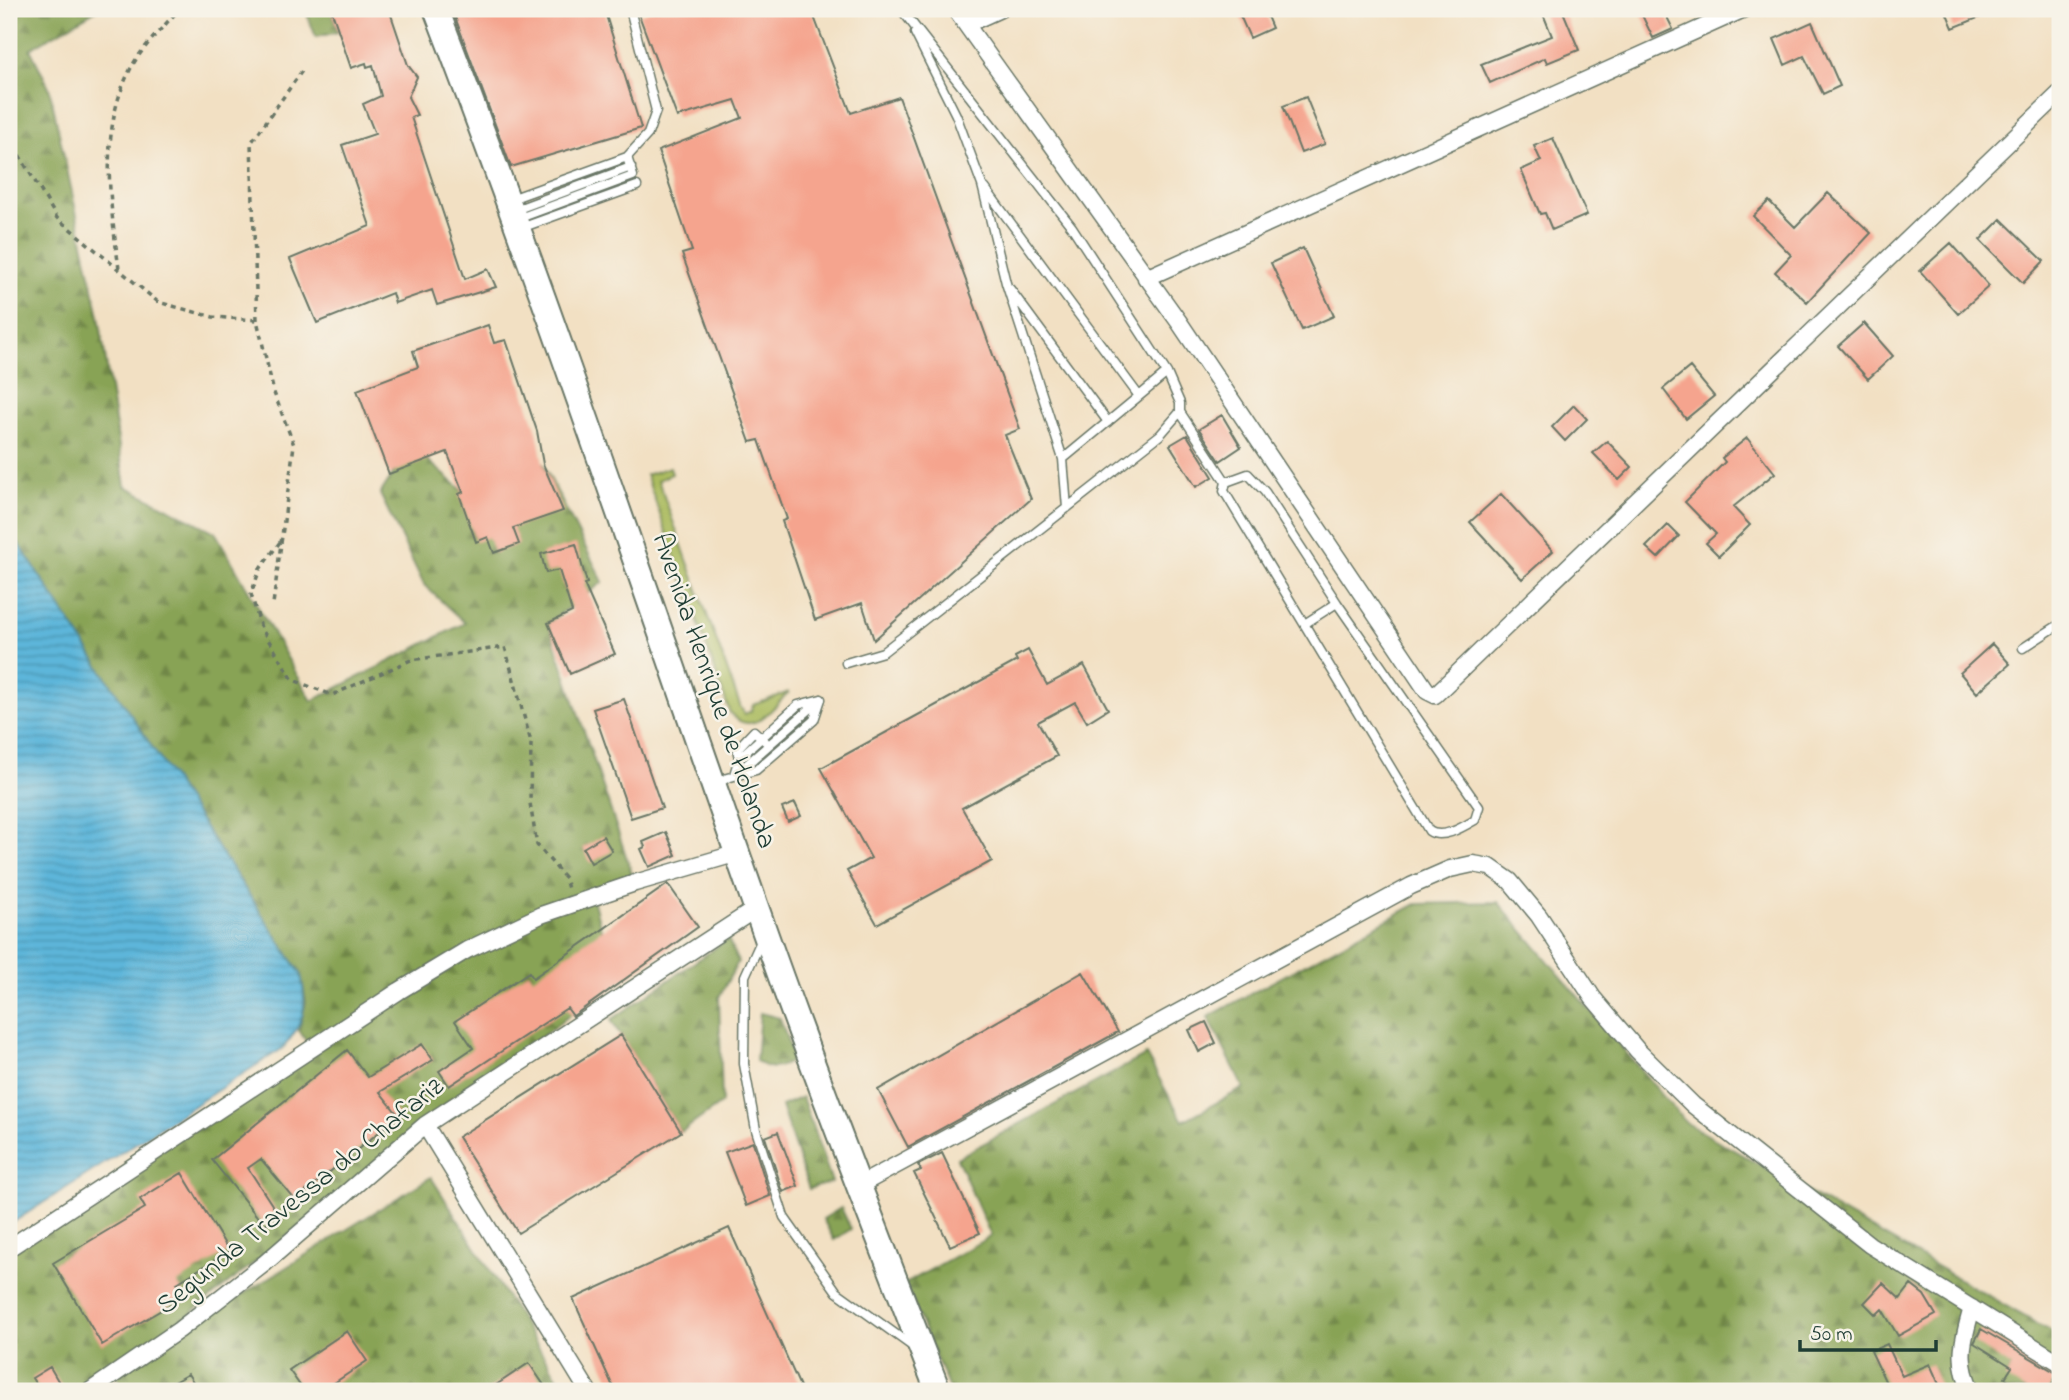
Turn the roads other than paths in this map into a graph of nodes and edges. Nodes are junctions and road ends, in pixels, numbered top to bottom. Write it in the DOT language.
graph roads {
  1 [pos="436,9"];
  2 [pos="629,9"];
  3 [pos="955,9"];
  4 [pos="1000,9"];
  5 [pos="1744,9"];
  6 [pos="902,10"];
  7 [pos="967,24"];
  8 [pos="2060,93"];
  9 [pos="627,157"];
  10 [pos="637,186"];
  11 [pos="982,186"];
  12 [pos="515,214"];
  13 [pos="1146,278"];
  14 [pos="1006,282"];
  15 [pos="1167,373"];
  16 [pos="1139,396"];
  17 [pos="1180,412"];
  18 [pos="1108,422"];
  19 [pos="1063,459"];
  20 [pos="1226,482"];
  21 [pos="1067,508"];
  22 [pos="1337,603"];
  23 [pos="1306,623"];
  24 [pos="2060,624"];
  25 [pos="2023,648"];
  26 [pos="846,663"];
  27 [pos="821,699"];
  28 [pos="762,737"];
  29 [pos="768,745"];
  30 [pos="775,754"];
  31 [pos="724,781"];
  32 [pos="738,853"];
  33 [pos="757,908"];
  34 [pos="765,932"];
  35 [pos="425,1125"];
  36 [pos="858,1186"];
  37 [pos="9,1248"];
  38 [pos="1972,1308"];
  39 [pos="924,1355"];
  40 [pos="2060,1363"];
  41 [pos="90,1391"];
  42 [pos="588,1391"];
  43 [pos="939,1391"];
  44 [pos="1972,1391"];
  1 -- 12 [label="main road, Avenida Henrique de Holanda"];
  2 -- 9 [label="lane"];
  3 -- 7 [label="street"];
  4 -- 7 [label="street"];
  5 -- 13 [label="street"];
  6 -- 11 [label="lane"];
  6 -- 15 [label="lane"];
  7 -- 13 [label="street"];
  8 -- 13 [label="street"];
  9 -- 12 [label="lane"];
  9 -- 12 [label="lane"];
  10 -- 12 [label="lane"];
  11 -- 14 [label="lane"];
  11 -- 16 [label="lane"];
  12 -- 31 [label="main road, Avenida Henrique de Holanda"];
  14 -- 18 [label="lane"];
  14 -- 19 [label="lane"];
  15 -- 16 [label="lane"];
  15 -- 17 [label="lane"];
  16 -- 18 [label="lane"];
  17 -- 20 [label="lane"];
  17 -- 21 [label="lane"];
  18 -- 19 [label="lane"];
  19 -- 21 [label="lane"];
  20 -- 22 [label="lane"];
  20 -- 23 [label="lane"];
  21 -- 26 [label="lane"];
  22 -- 23 [label="lane"];
  22 -- 23 [label="lane"];
  24 -- 25 [label="lane"];
  27 -- 28 [label="lane"];
  27 -- 29 [label="lane"];
  27 -- 30 [label="lane"];
  28 -- 29 [label="lane"];
  28 -- 31 [label="lane"];
  29 -- 30 [label="lane"];
  29 -- 31 [label="lane"];
  30 -- 31 [label="lane"];
  31 -- 32 [label="main road, Avenida Henrique de Holanda"];
  32 -- 33 [label="main road, Avenida Henrique de Holanda"];
  32 -- 37 [label="street"];
  33 -- 34 [label="main road, Avenida Henrique de Holanda"];
  33 -- 35 [label="street, Segunda Travessa do Chafariz"];
  34 -- 36 [label="main road, Avenida Henrique de Holanda"];
  34 -- 39 [label="lane"];
  35 -- 41 [label="street, Segunda Travessa do Chafariz"];
  35 -- 42 [label="street"];
  36 -- 38 [label="street"];
  36 -- 39 [label="main road, Avenida Henrique de Holanda"];
  38 -- 40 [label="street"];
  38 -- 44 [label="street"];
  39 -- 43 [label="main road, Avenida Henrique de Holanda"];
}
